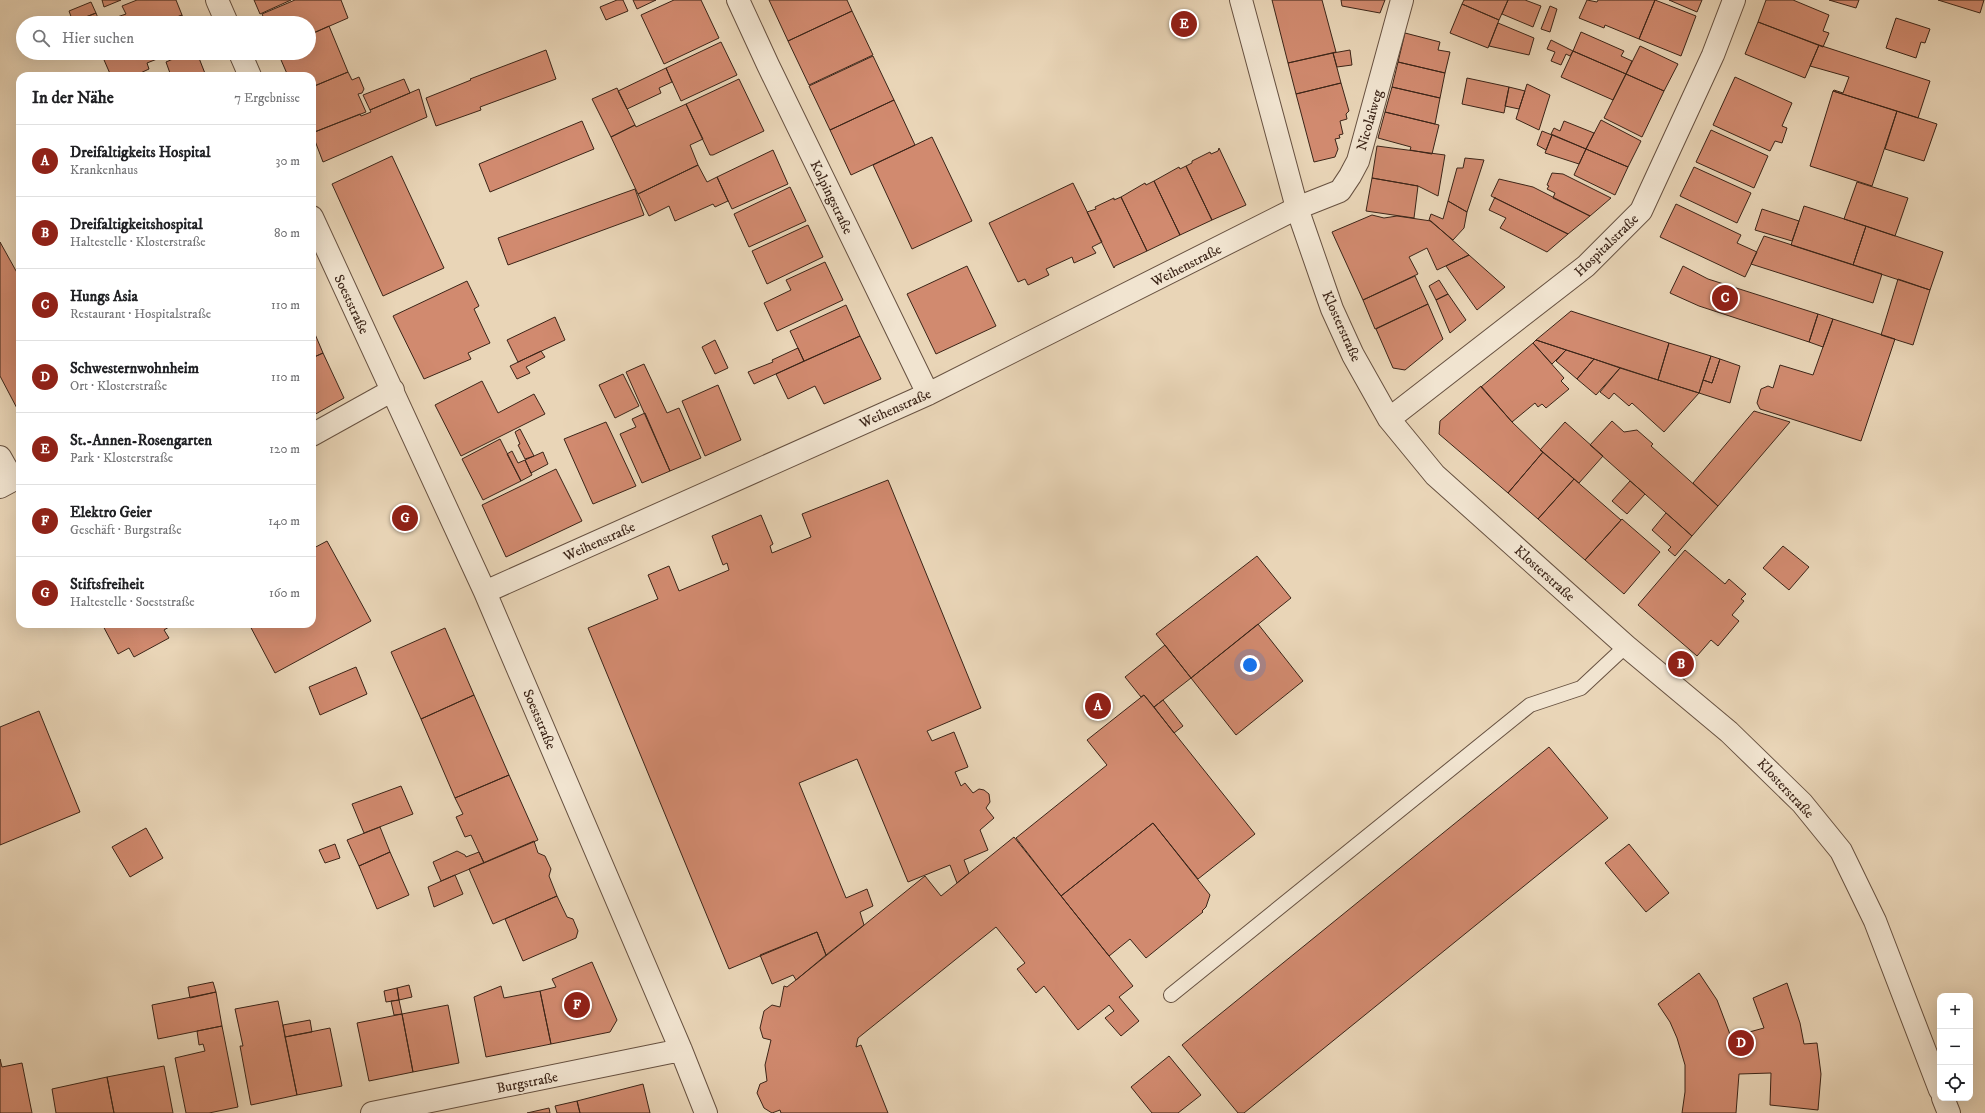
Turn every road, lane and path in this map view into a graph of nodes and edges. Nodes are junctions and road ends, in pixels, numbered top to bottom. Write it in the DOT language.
graph roads {
  1 [pos="217,0"];
  2 [pos="738,0"];
  3 [pos="1241,0"];
  4 [pos="1402,0"];
  5 [pos="1734,0"];
  6 [pos="224,16"];
  7 [pos="243,60"];
  8 [pos="248,72"];
  9 [pos="1297,208"];
  10 [pos="316,226"];
  11 [pos="393,390"];
  12 [pos="928,394"];
  13 [pos="1389,419"];
  14 [pos="316,433"];
  15 [pos="0,457"];
  16 [pos="7,484"];
  17 [pos="485,592"];
  18 [pos="1626,646"];
  19 [pos="1171,995"];
  20 [pos="681,1050"];
  21 [pos="1937,1082"];
  22 [pos="1944,1101"];
  23 [pos="372,1113"];
  24 [pos="706,1113"];
  25 [pos="1949,1113"];
  1 -- 6 [label="street"];
  2 -- 12 [label="street, Kolpingstraße"];
  3 -- 9 [label="street, Klosterstraße"];
  4 -- 9 [label="street, Nicolaiweg"];
  5 -- 13 [label="street, Hospitalstraße"];
  7 -- 8 [label="street"];
  9 -- 12 [label="street, Weihenstraße"];
  9 -- 13 [label="street, Klosterstraße"];
  10 -- 11 [label="street, Soeststraße"];
  11 -- 14 [label="street"];
  11 -- 17 [label="street, Soeststraße"];
  12 -- 17 [label="street, Weihenstraße"];
  13 -- 18 [label="street, Klosterstraße"];
  15 -- 16 [label="street"];
  17 -- 20 [label="street, Soeststraße"];
  18 -- 19 [label="lane"];
  18 -- 21 [label="street, Klosterstraße"];
  20 -- 23 [label="street, Burgstraße"];
  20 -- 24 [label="street, Soeststraße"];
  22 -- 25 [label="street"];
}
